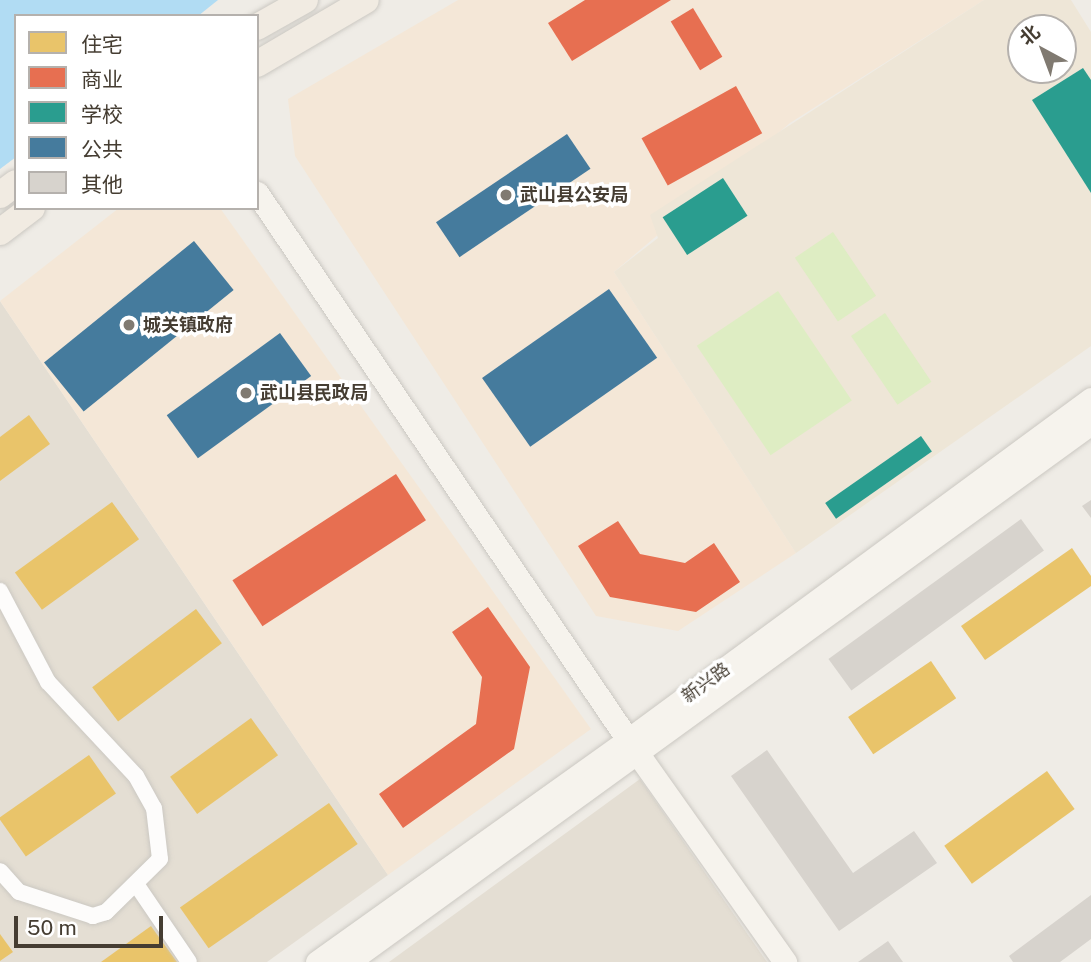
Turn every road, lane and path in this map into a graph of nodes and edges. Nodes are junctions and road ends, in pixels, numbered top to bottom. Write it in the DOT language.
graph roads {
  1 [pos="305,0"];
  2 [pos="366,0"];
  3 [pos="259,26"];
  4 [pos="259,63"];
  5 [pos="259,196"];
  6 [pos="29,210"];
  7 [pos="0,232"];
  8 [pos="1091,399"];
  9 [pos="1091,423"];
  10 [pos="0,591"];
  11 [pos="633,747"];
  12 [pos="0,871"];
  13 [pos="136,884"];
  14 [pos="189,962"];
  15 [pos="317,962"];
  16 [pos="348,962"];
  17 [pos="785,962"];
  1 -- 3 [label="main road"];
  2 -- 4 [label="main road"];
  5 -- 11 [label="main road"];
  6 -- 7 [label="main road"];
  8 -- 11 [label="main road, 新兴路"];
  9 -- 11 [label="main road, 新兴路"];
  10 -- 13 [label="street"];
  11 -- 15 [label="main road, 新兴路"];
  11 -- 16 [label="main road, 新兴路"];
  11 -- 17 [label="main road"];
  12 -- 13 [label="street"];
  13 -- 14 [label="street"];
}
